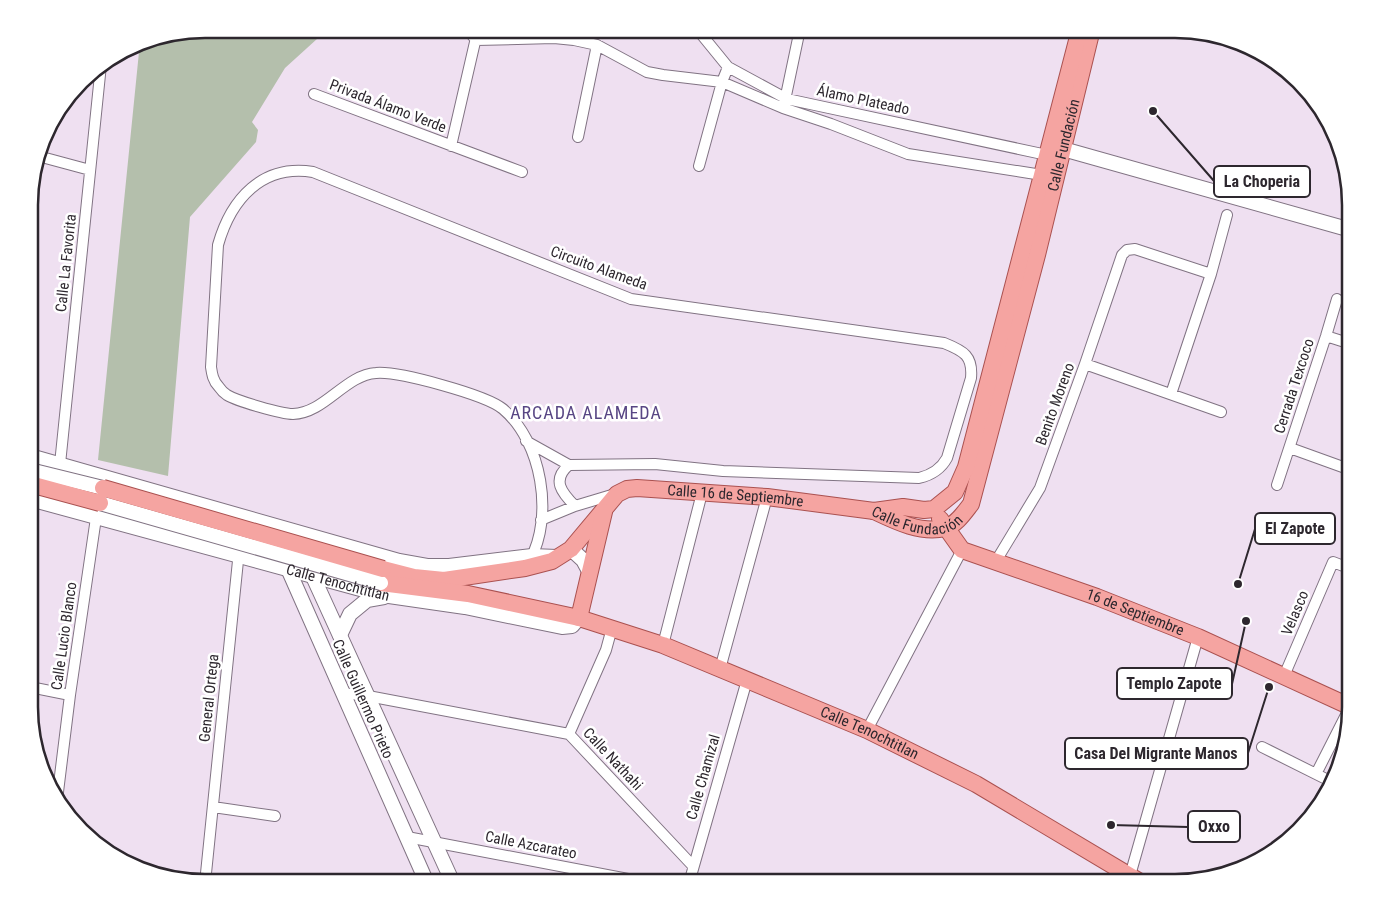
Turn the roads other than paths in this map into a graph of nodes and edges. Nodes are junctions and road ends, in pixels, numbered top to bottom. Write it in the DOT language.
graph roads {
  1 [pos="498,38"];
  2 [pos="568,38"];
  3 [pos="704,38"];
  4 [pos="798,38"];
  5 [pos="1078,38"];
  6 [pos="1089,38"];
  7 [pos="476,40"];
  8 [pos="597,45"];
  9 [pos="728,67"];
  10 [pos="100,75"];
  11 [pos="722,82"];
  12 [pos="314,94"];
  13 [pos="785,104"];
  14 [pos="578,137"];
  15 [pos="451,146"];
  16 [pos="44,158"];
  17 [pos="1050,162"];
  18 [pos="699,166"];
  19 [pos="90,170"];
  20 [pos="522,172"];
  21 [pos="1227,215"];
  22 [pos="1342,228"];
  23 [pos="1037,255"];
  24 [pos="1211,274"];
  25 [pos="1337,299"];
  26 [pos="1326,336"];
  27 [pos="1342,341"];
  28 [pos="1085,364"];
  29 [pos="1171,394"];
  30 [pos="1221,412"];
  31 [pos="526,441"];
  32 [pos="1290,448"];
  33 [pos="38,464"];
  34 [pos="60,464"];
  35 [pos="569,465"];
  36 [pos="38,467"];
  37 [pos="1342,467"];
  38 [pos="38,485"];
  39 [pos="1277,485"];
  40 [pos="702,493"];
  41 [pos="617,494"];
  42 [pos="100,496"];
  43 [pos="38,498"];
  44 [pos="767,498"];
  45 [pos="575,506"];
  46 [pos="934,509"];
  47 [pos="604,510"];
  48 [pos="874,511"];
  49 [pos="242,516"];
  50 [pos="541,520"];
  51 [pos="276,525"];
  52 [pos="946,528"];
  53 [pos="300,531"];
  54 [pos="962,550"];
  55 [pos="566,553"];
  56 [pos="238,555"];
  57 [pos="996,561"];
  58 [pos="529,562"];
  59 [pos="1342,566"];
  60 [pos="286,569"];
  61 [pos="590,573"];
  62 [pos="311,576"];
  63 [pos="385,583"];
  64 [pos="579,618"];
  65 [pos="612,628"];
  66 [pos="340,635"];
  67 [pos="1198,638"];
  68 [pos="663,645"];
  69 [pos="720,669"];
  70 [pos="1284,676"];
  71 [pos="747,680"];
  72 [pos="38,689"];
  73 [pos="342,693"];
  74 [pos="70,695"];
  75 [pos="368,696"];
  76 [pos="1342,703"];
  77 [pos="1341,726"];
  78 [pos="867,730"];
  79 [pos="569,734"];
  80 [pos="1262,747"];
  81 [pos="1316,774"];
  82 [pos="1326,779"];
  83 [pos="58,788"];
  84 [pos="213,806"];
  85 [pos="275,816"];
  86 [pos="407,837"];
  87 [pos="434,842"];
  88 [pos="693,866"];
  89 [pos="1123,874"];
  90 [pos="1135,874"];
  91 [pos="206,875"];
  92 [pos="423,875"];
  93 [pos="449,875"];
  94 [pos="605,875"];
  95 [pos="691,875"];
  1 -- 7 [label="street, Álamo Plateado"];
  2 -- 8 [label="street, Álamo Plateado"];
  3 -- 9 [label="street, Álamo Plateado"];
  4 -- 13 [label="street"];
  5 -- 17 [label="main road, Calle Fundación"];
  6 -- 17 [label="main road, Calle Fundación"];
  7 -- 15 [label="street, Privada Álamo Verde"];
  8 -- 11 [label="street, Álamo Plateado"];
  8 -- 14 [label="street"];
  9 -- 11 [label="street"];
  9 -- 13 [label="street, Álamo Plateado"];
  10 -- 19 [label="street, Calle La Favorita"];
  11 -- 13 [label="street, Álamo Plateado"];
  11 -- 18 [label="street"];
  12 -- 15 [label="street, Privada Álamo Verde"];
  13 -- 17 [label="street, Álamo Plateado"];
  13 -- 17 [label="street, Álamo Plateado"];
  15 -- 20 [label="street, Privada Álamo Verde"];
  16 -- 19 [label="street"];
  17 -- 22 [label="street"];
  17 -- 23 [label="main road, Calle Fundación"];
  17 -- 23 [label="street"];
  17 -- 46 [label="main road, Calle Fundación"];
  19 -- 34 [label="street, Calle La Favorita"];
  21 -- 24 [label="street"];
  23 -- 52 [label="main road, Calle Fundación"];
  24 -- 28 [label="street, Benito Moreno"];
  24 -- 29 [label="street"];
  25 -- 26 [label="street, Cerrada Texcoco"];
  26 -- 27 [label="street"];
  26 -- 32 [label="street, Cerrada Texcoco"];
  28 -- 29 [label="street"];
  28 -- 57 [label="street, Benito Moreno"];
  29 -- 30 [label="street"];
  31 -- 35 [label="street, Circuito Alameda"];
  31 -- 35 [label="street, Circuito Alameda"];
  31 -- 50 [label="street, Circuito Alameda"];
  32 -- 37 [label="street, Cerrada Texcoco"];
  32 -- 39 [label="street"];
  33 -- 34 [label="street"];
  34 -- 42 [label="street"];
  35 -- 45 [label="street"];
  36 -- 42 [label="street, bridge"];
  38 -- 42 [label="main road, bridge"];
  40 -- 41 [label="main road, Calle 16 de Septiembre"];
  40 -- 44 [label="main road, Calle 16 de Septiembre"];
  40 -- 68 [label="street"];
  41 -- 45 [label="street"];
  41 -- 47 [label="main road"];
  42 -- 43 [label="street"];
  42 -- 49 [label="street"];
  42 -- 56 [label="street, Calle Tenochtitlan"];
  42 -- 63 [label="main road, Calle Tenochtitlan, bridge"];
  42 -- 74 [label="street, Calle Lucio Blanco"];
  44 -- 48 [label="main road, Calle 16 de Septiembre"];
  44 -- 69 [label="street"];
  45 -- 50 [label="street"];
  46 -- 48 [label="main road, Calle Fundación"];
  46 -- 52 [label="main road"];
  47 -- 55 [label="main road"];
  47 -- 61 [label="main road"];
  48 -- 52 [label="main road, Calle Fundación"];
  49 -- 51 [label="street"];
  49 -- 56 [label="street, General Ortega"];
  50 -- 58 [label="street, Circuito Alameda"];
  51 -- 53 [label="street"];
  51 -- 60 [label="street, Calle Guillermo Prieto"];
  52 -- 54 [label="main road"];
  53 -- 58 [label="street"];
  53 -- 62 [label="street, Calle Guillermo Prieto"];
  54 -- 57 [label="main road, 16 de Septiembre"];
  54 -- 78 [label="street"];
  55 -- 58 [label="main road"];
  55 -- 61 [label="street"];
  56 -- 60 [label="street, Calle Tenochtitlan"];
  56 -- 84 [label="street, General Ortega"];
  57 -- 67 [label="main road, 16 de Septiembre"];
  58 -- 63 [label="main road"];
  59 -- 70 [label="street, Velasco"];
  60 -- 62 [label="street, Calle Tenochtitlan"];
  60 -- 73 [label="street, Calle Guillermo Prieto"];
  61 -- 64 [label="main road"];
  62 -- 63 [label="street, Calle Tenochtitlan"];
  62 -- 66 [label="street, Calle Guillermo Prieto"];
  63 -- 64 [label="main road, Calle Tenochtitlan"];
  63 -- 66 [label="street"];
  64 -- 65 [label="main road, Calle Tenochtitlan"];
  65 -- 68 [label="main road, Calle Tenochtitlan"];
  65 -- 79 [label="street, Calle Nathahi"];
  66 -- 75 [label="street, Calle Guillermo Prieto"];
  67 -- 70 [label="main road, 16 de Septiembre"];
  67 -- 90 [label="street"];
  68 -- 69 [label="main road, Calle Tenochtitlan"];
  69 -- 71 [label="main road, Calle Tenochtitlan"];
  70 -- 76 [label="main road, 16 de Septiembre"];
  71 -- 78 [label="main road, Calle Tenochtitlan"];
  71 -- 88 [label="street, Calle Chamizal"];
  72 -- 74 [label="street"];
  73 -- 75 [label="street"];
  73 -- 86 [label="street, Calle Guillermo Prieto"];
  74 -- 83 [label="street, Calle Lucio Blanco"];
  75 -- 79 [label="street"];
  75 -- 87 [label="street, Calle Guillermo Prieto"];
  77 -- 81 [label="street"];
  78 -- 89 [label="main road, Calle Tenochtitlan"];
  79 -- 88 [label="street, Calle Nathahi"];
  80 -- 81 [label="street"];
  81 -- 82 [label="street"];
  84 -- 85 [label="street"];
  84 -- 91 [label="street, General Ortega"];
  86 -- 87 [label="street, Calle Azcarateo"];
  86 -- 92 [label="street, Calle Guillermo Prieto"];
  87 -- 93 [label="street, Calle Guillermo Prieto"];
  87 -- 94 [label="street, Calle Azcarateo"];
  88 -- 95 [label="street, Calle Chamizal"];
}
